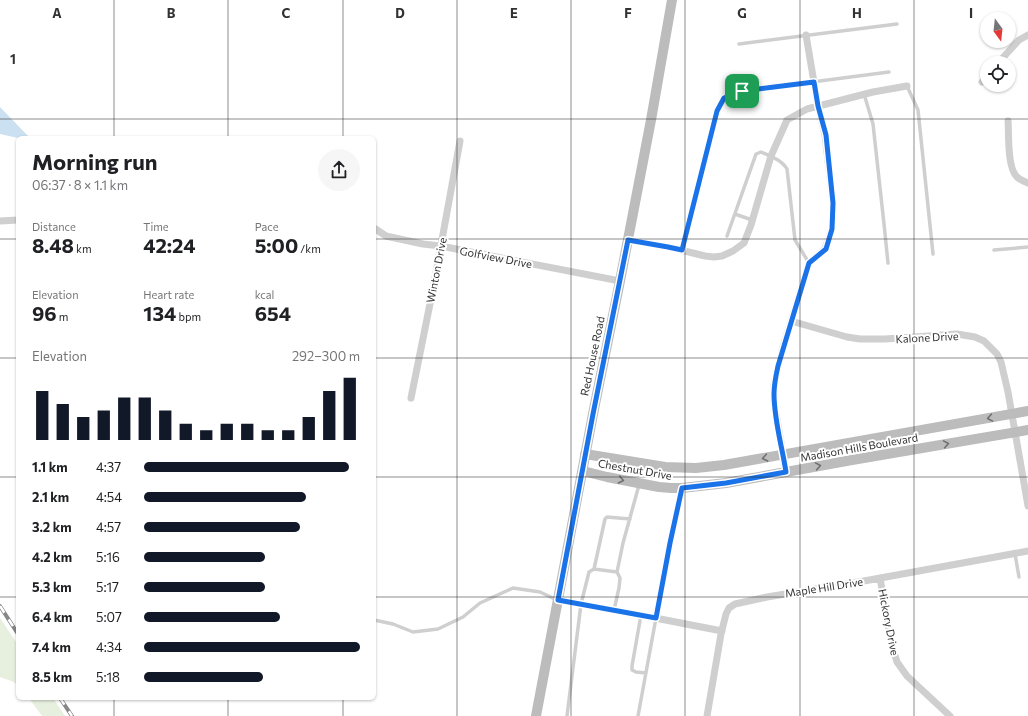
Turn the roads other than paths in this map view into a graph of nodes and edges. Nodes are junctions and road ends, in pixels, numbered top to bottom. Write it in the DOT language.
graph roads {
  1 [pos="672,0"];
  2 [pos="897,24"];
  3 [pos="806,35"];
  4 [pos="1028,35"];
  5 [pos="739,44"];
  6 [pos="1004,56"];
  7 [pos="890,72"];
  8 [pos="814,82"];
  9 [pos="907,86"];
  10 [pos="864,94"];
  11 [pos="818,106"];
  12 [pos="1008,120"];
  13 [pos="460,141"];
  14 [pos="771,156"];
  15 [pos="1028,183"];
  16 [pos="735,214"];
  17 [pos="16,220"];
  18 [pos="752,220"];
  19 [pos="0,221"];
  20 [pos="376,229"];
  21 [pos="727,236"];
  22 [pos="628,240"];
  23 [pos="441,246"];
  24 [pos="1028,247"];
  25 [pos="682,250"];
  26 [pos="994,250"];
  27 [pos="933,254"];
  28 [pos="809,263"];
  29 [pos="888,263"];
  30 [pos="620,281"];
  31 [pos="791,321"];
  32 [pos="411,398"];
  33 [pos="1028,411"];
  34 [pos="1011,414"];
  35 [pos="1028,430"];
  36 [pos="1015,432"];
  37 [pos="585,454"];
  38 [pos="785,464"];
  39 [pos="583,471"];
  40 [pos="639,484"];
  41 [pos="682,488"];
  42 [pos="1028,506"];
  43 [pos="630,519"];
  44 [pos="1028,551"];
  45 [pos="1015,554"];
  46 [pos="594,569"];
  47 [pos="617,572"];
  48 [pos="1020,577"];
  49 [pos="880,578"];
  50 [pos="558,600"];
  51 [pos="581,604"];
  52 [pos="614,610"];
  53 [pos="642,615"];
  54 [pos="656,618"];
  55 [pos="376,620"];
  56 [pos="722,631"];
  57 [pos="646,673"];
  58 [pos="536,716"];
  59 [pos="567,716"];
  60 [pos="638,716"];
  61 [pos="707,716"];
  62 [pos="950,716"];
  1 -- 22 [label="street, Red House Road"];
  2 -- 3 [label="lane"];
  3 -- 5 [label="lane"];
  3 -- 8 [label="street"];
  4 -- 6 [label="street"];
  7 -- 8 [label="lane"];
  8 -- 11 [label="street"];
  8 -- 25 [label="lane"];
  9 -- 10 [label="street"];
  9 -- 27 [label="lane"];
  10 -- 11 [label="street"];
  10 -- 29 [label="lane"];
  11 -- 14 [label="street"];
  11 -- 28 [label="street"];
  12 -- 15 [label="street"];
  13 -- 23 [label="street, Winton Drive"];
  14 -- 16 [label="lane"];
  14 -- 18 [label="street"];
  14 -- 28 [label="lane"];
  16 -- 18 [label="lane"];
  16 -- 21 [label="lane"];
  17 -- 19 [label="street"];
  18 -- 25 [label="street"];
  20 -- 23 [label="street, Golfview Drive"];
  22 -- 25 [label="street"];
  22 -- 30 [label="street, Red House Road"];
  23 -- 30 [label="street, Golfview Drive"];
  23 -- 32 [label="street, Winton Drive"];
  24 -- 26 [label="lane"];
  28 -- 31 [label="street"];
  30 -- 37 [label="street, Red House Road"];
  31 -- 34 [label="street, Kalone Drive"];
  31 -- 38 [label="street"];
  33 -- 34 [label="street, Madison Hills Boulevard"];
  34 -- 36 [label="street"];
  34 -- 38 [label="street, Madison Hills Boulevard, one-way"];
  35 -- 36 [label="street, Madison Hills Boulevard"];
  38 -- 36 [label="street, Madison Hills Boulevard, one-way"];
  36 -- 42 [label="street"];
  38 -- 37 [label="street, Madison Hills Boulevard, one-way"];
  37 -- 39 [label="street, Red House Road"];
  38 -- 41 [label="street, Madison Hills Boulevard"];
  39 -- 40 [label="street, Chestnut Drive, one-way"];
  39 -- 50 [label="street, Red House Road"];
  40 -- 41 [label="street, Chestnut Drive"];
  40 -- 43 [label="lane"];
  41 -- 54 [label="street"];
  43 -- 46 [label="lane"];
  43 -- 47 [label="lane"];
  44 -- 45 [label="street, Maple Hill Drive"];
  45 -- 48 [label="lane"];
  45 -- 49 [label="street, Maple Hill Drive"];
  46 -- 47 [label="lane"];
  46 -- 51 [label="lane"];
  47 -- 52 [label="lane"];
  49 -- 56 [label="street, Maple Hill Drive"];
  49 -- 62 [label="street, Hickory Drive"];
  50 -- 51 [label="street"];
  50 -- 55 [label="lane"];
  50 -- 58 [label="street, Red House Road"];
  51 -- 52 [label="street"];
  51 -- 59 [label="lane"];
  52 -- 53 [label="street"];
  53 -- 54 [label="street"];
  53 -- 57 [label="lane"];
  54 -- 56 [label="street"];
  54 -- 57 [label="lane"];
  56 -- 61 [label="street, Maple Hill Drive"];
  57 -- 60 [label="lane"];
}
